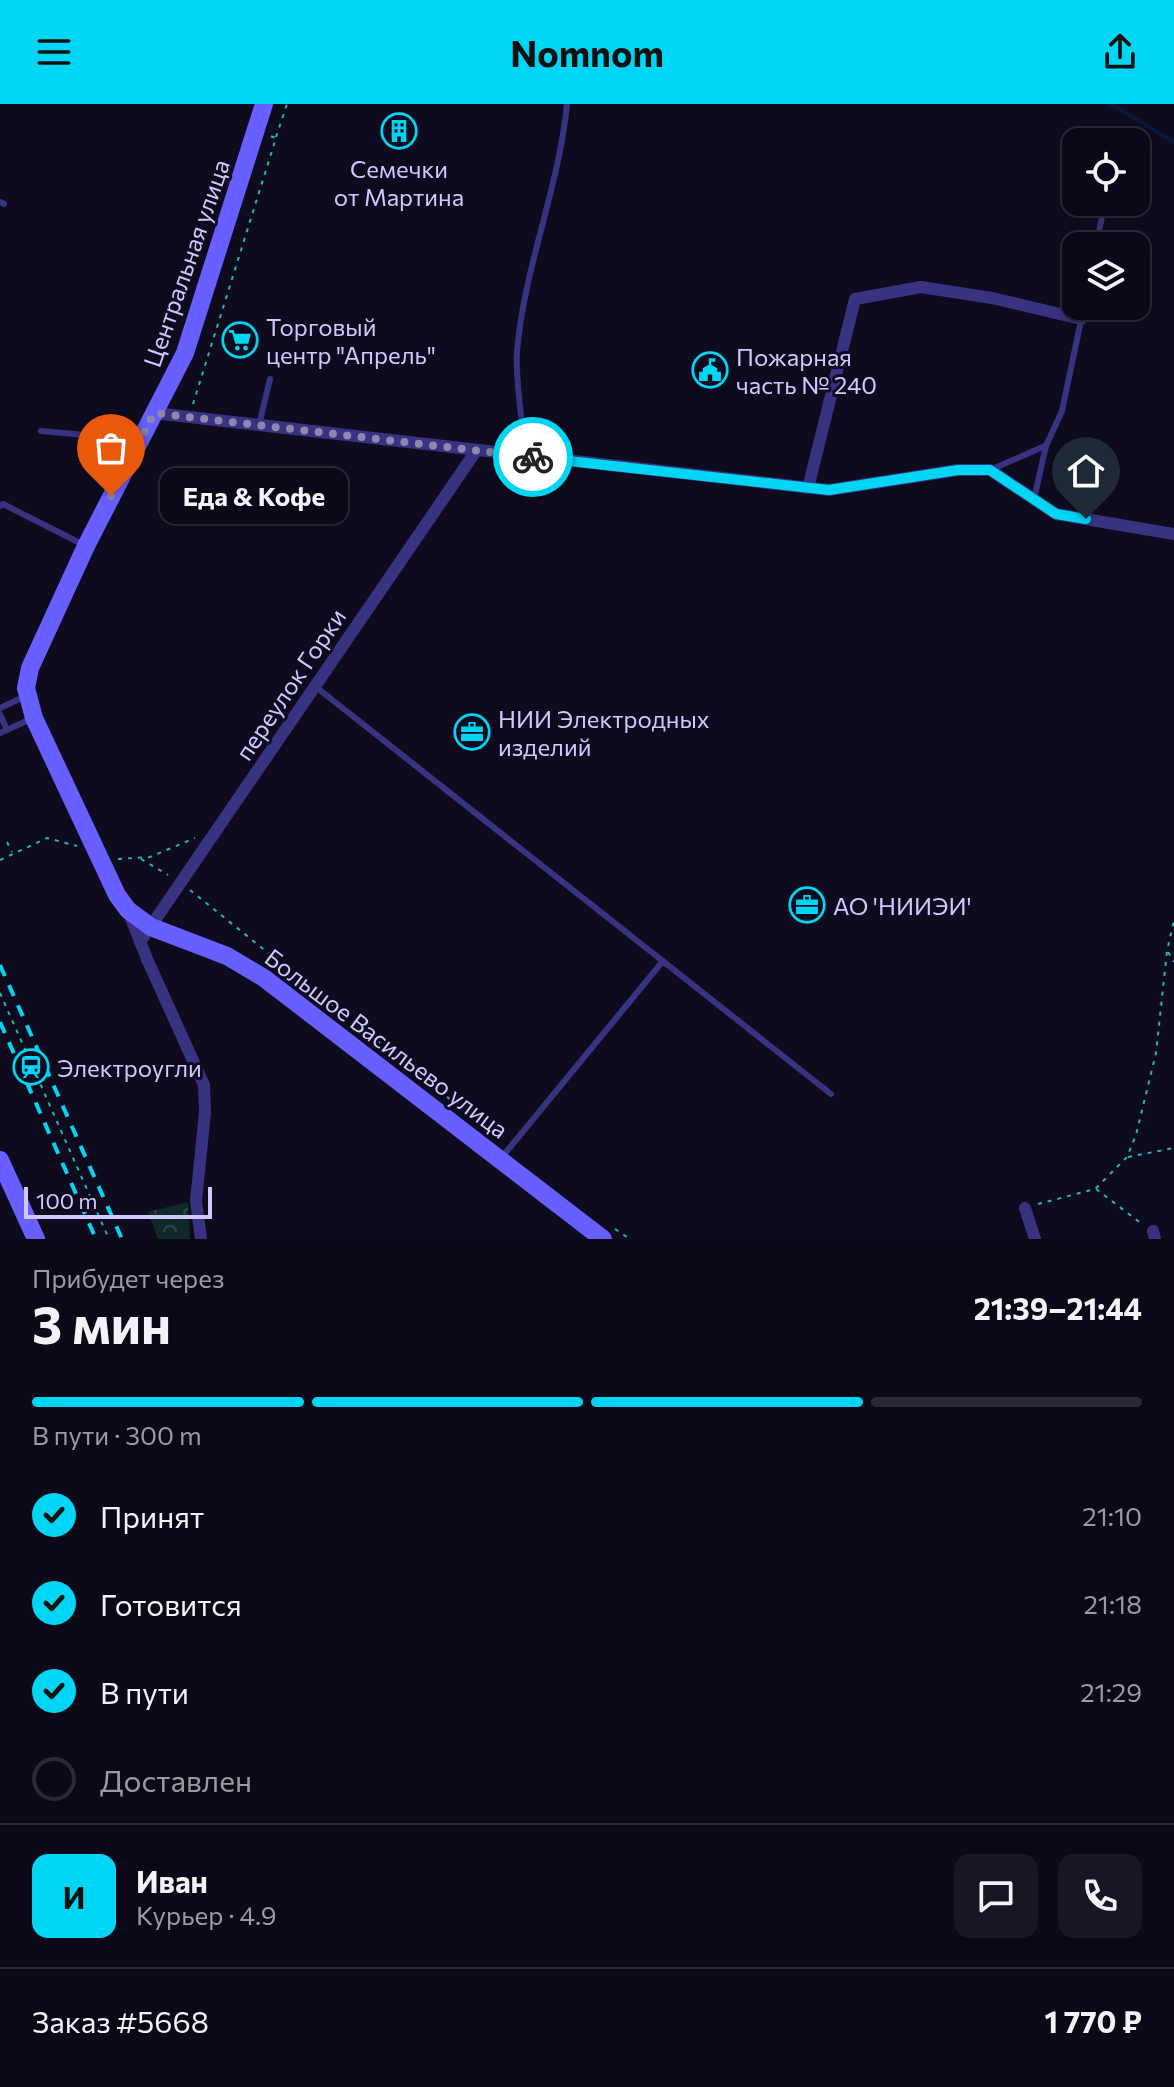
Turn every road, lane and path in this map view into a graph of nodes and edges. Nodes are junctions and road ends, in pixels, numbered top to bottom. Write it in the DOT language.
graph roads {
  1 [pos="264,104"];
  2 [pos="287,104"];
  3 [pos="567,104"];
  4 [pos="255,132"];
  5 [pos="276,138"];
  6 [pos="1062,309"];
  7 [pos="1080,320"];
  8 [pos="270,379"];
  9 [pos="188,412"];
  10 [pos="154,413"];
  11 [pos="259,425"];
  12 [pos="41,431"];
  13 [pos="1046,446"];
  14 [pos="136,447"];
  15 [pos="476,451"];
  16 [pos="526,457"];
  17 [pos="990,470"];
  18 [pos="808,488"];
  19 [pos="1034,499"];
  20 [pos="0,506"];
  21 [pos="1174,534"];
  22 [pos="86,546"];
  23 [pos="315,686"];
  24 [pos="26,696"];
  25 [pos="0,708"];
  26 [pos="0,714"];
  27 [pos="34,718"];
  28 [pos="4,731"];
  29 [pos="218,829"];
  30 [pos="7,842"];
  31 [pos="85,848"];
  32 [pos="12,853"];
  33 [pos="141,859"];
  34 [pos="0,860"];
  35 [pos="102,863"];
  36 [pos="180,884"];
  37 [pos="1174,920"];
  38 [pos="145,935"];
  39 [pos="1167,951"];
  40 [pos="663,961"];
  41 [pos="1174,962"];
  42 [pos="0,993"];
  43 [pos="831,1094"];
  44 [pos="1174,1148"];
  45 [pos="505,1153"];
  46 [pos="1127,1157"];
  47 [pos="0,1160"];
  48 [pos="1095,1189"];
  49 [pos="1025,1208"];
  50 [pos="1154,1235"];
  51 [pos="36,1239"];
  52 [pos="109,1239"];
  53 [pos="201,1239"];
  54 [pos="603,1239"];
  55 [pos="1035,1239"];
  1 -- 4 [label="main road, Центральная улица"];
  2 -- 5 [label="path"];
  3 -- 16 [label="lane"];
  4 -- 5 [label="path"];
  4 -- 10 [label="main road, Центральная улица"];
  5 -- 9 [label="path"];
  6 -- 18 [label="street"];
  7 -- 13 [label="lane"];
  8 -- 11 [label="lane"];
  10 -- 11 [label="street"];
  10 -- 14 [label="main road, Центральная улица"];
  11 -- 15 [label="street"];
  12 -- 14 [label="lane"];
  13 -- 17 [label="lane"];
  13 -- 19 [label="lane"];
  14 -- 22 [label="main road, Центральная улица"];
  15 -- 16 [label="street"];
  15 -- 23 [label="street, переулок Горки"];
  16 -- 18 [label="street"];
  17 -- 18 [label="street"];
  17 -- 19 [label="street"];
  19 -- 21 [label="street"];
  20 -- 22 [label="lane"];
  22 -- 24 [label="main road, Центральная улица"];
  23 -- 29 [label="street, переулок Горки"];
  23 -- 40 [label="lane"];
  24 -- 25 [label="lane"];
  24 -- 27 [label="main road"];
  26 -- 28 [label="lane"];
  27 -- 28 [label="lane"];
  27 -- 35 [label="main road"];
  29 -- 33 [label="path"];
  29 -- 36 [label="street, переулок Горки"];
  30 -- 32 [label="path"];
  31 -- 32 [label="path"];
  32 -- 34 [label="path"];
  33 -- 35 [label="path"];
  33 -- 36 [label="path"];
  35 -- 38 [label="main road, Большое Васильево улица"];
  36 -- 38 [label="street, переулок Горки"];
  36 -- 45 [label="path"];
  37 -- 39 [label="path"];
  38 -- 45 [label="main road, Большое Васильево улица"];
  38 -- 53 [label="street"];
  39 -- 41 [label="path"];
  39 -- 46 [label="path"];
  40 -- 43 [label="lane"];
  40 -- 45 [label="lane"];
  42 -- 52 [label="path"];
  44 -- 46 [label="path"];
  45 -- 54 [label="main road, Большое Васильево улица"];
  46 -- 48 [label="path"];
  47 -- 51 [label="main road"];
  48 -- 49 [label="path"];
  48 -- 50 [label="path"];
  49 -- 55 [label="street"];
}
